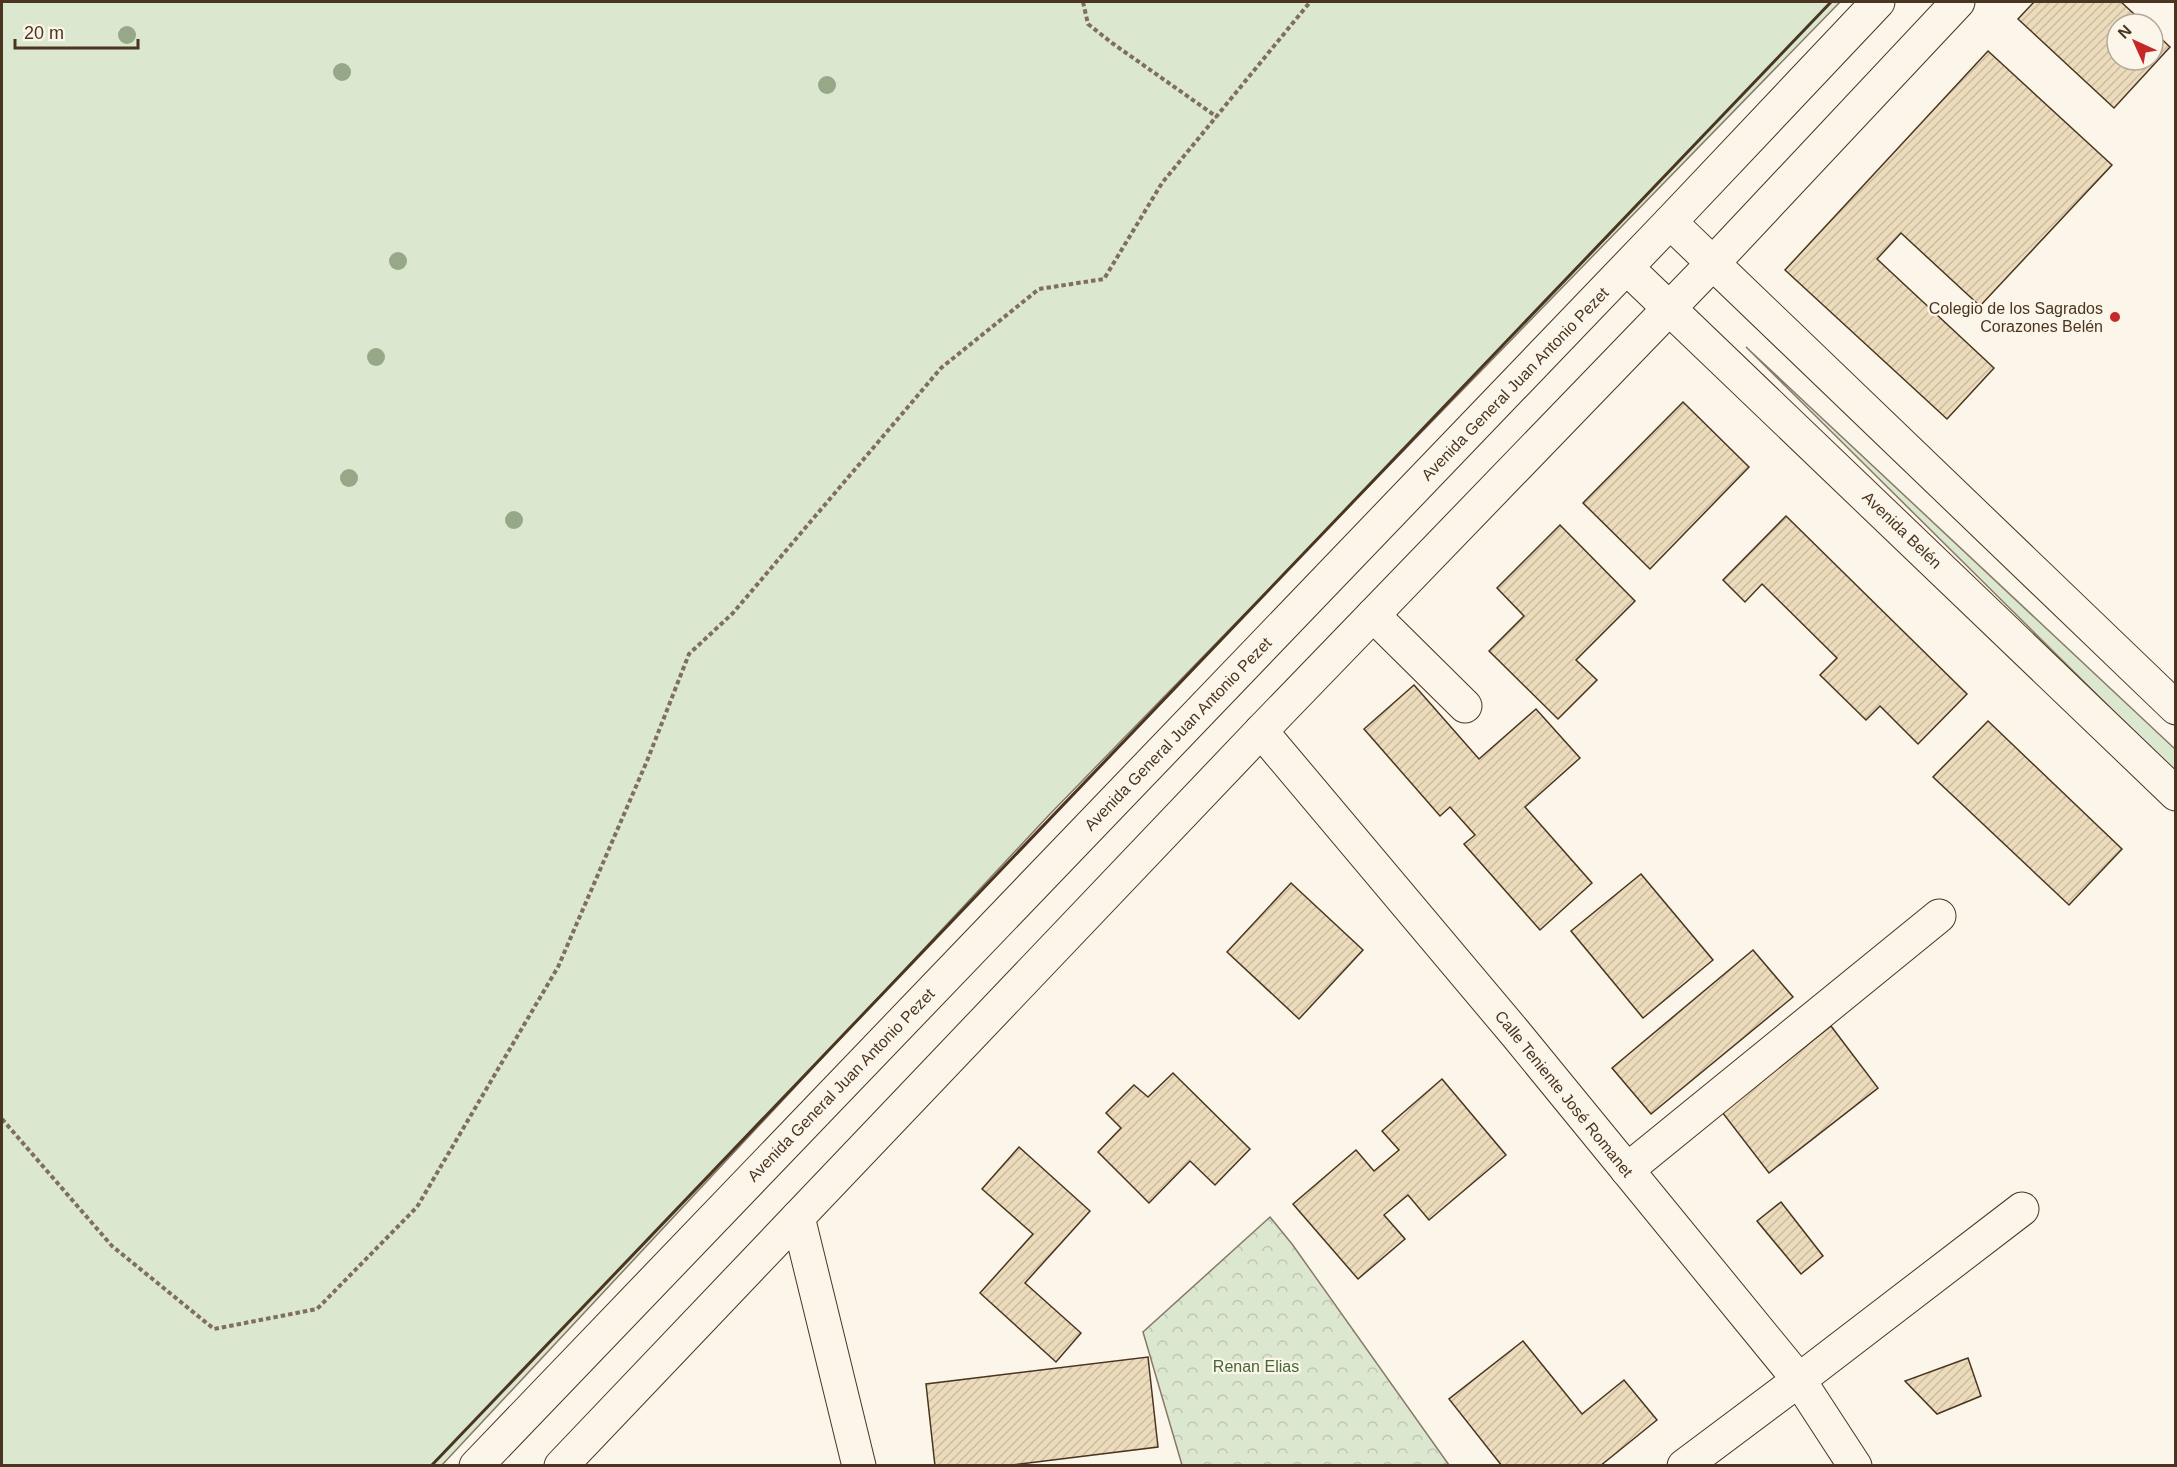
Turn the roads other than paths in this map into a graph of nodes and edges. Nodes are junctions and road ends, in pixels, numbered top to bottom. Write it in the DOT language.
graph roads {
  1 [pos="1878,2"];
  2 [pos="1958,2"];
  3 [pos="1670,222"];
  4 [pos="1713,263"];
  5 [pos="1626,268"];
  6 [pos="1670,308"];
  7 [pos="1373,615"];
  8 [pos="1465,706"];
  9 [pos="2175,708"];
  10 [pos="1261,731"];
  11 [pos="2175,794"];
  12 [pos="1939,916"];
  13 [pos="1627,1170"];
  14 [pos="2022,1209"];
  15 [pos="798,1217"];
  16 [pos="1800,1380"];
  17 [pos="476,1466"];
  18 [pos="561,1466"];
  19 [pos="859,1466"];
  20 [pos="1684,1466"];
  21 [pos="1856,1466"];
  1 -- 3 [label="street, Avenida General Juan Antonio Pezet"];
  2 -- 4 [label="street"];
  3 -- 4 [label="street"];
  3 -- 5 [label="street, Avenida General Juan Antonio Pezet"];
  4 -- 6 [label="street"];
  4 -- 9 [label="street"];
  5 -- 6 [label="street, Avenida Belén"];
  5 -- 17 [label="street, Avenida General Juan Antonio Pezet"];
  6 -- 7 [label="street"];
  6 -- 11 [label="street, Avenida Belén"];
  7 -- 8 [label="street"];
  7 -- 10 [label="street"];
  10 -- 13 [label="street, Calle Teniente José Romanet"];
  10 -- 15 [label="street"];
  12 -- 13 [label="street"];
  13 -- 16 [label="street, Calle Teniente José Romanet"];
  14 -- 16 [label="street"];
  15 -- 18 [label="street"];
  15 -- 19 [label="street"];
  16 -- 20 [label="street"];
  16 -- 21 [label="street, Calle Teniente José Romanet"];
}
